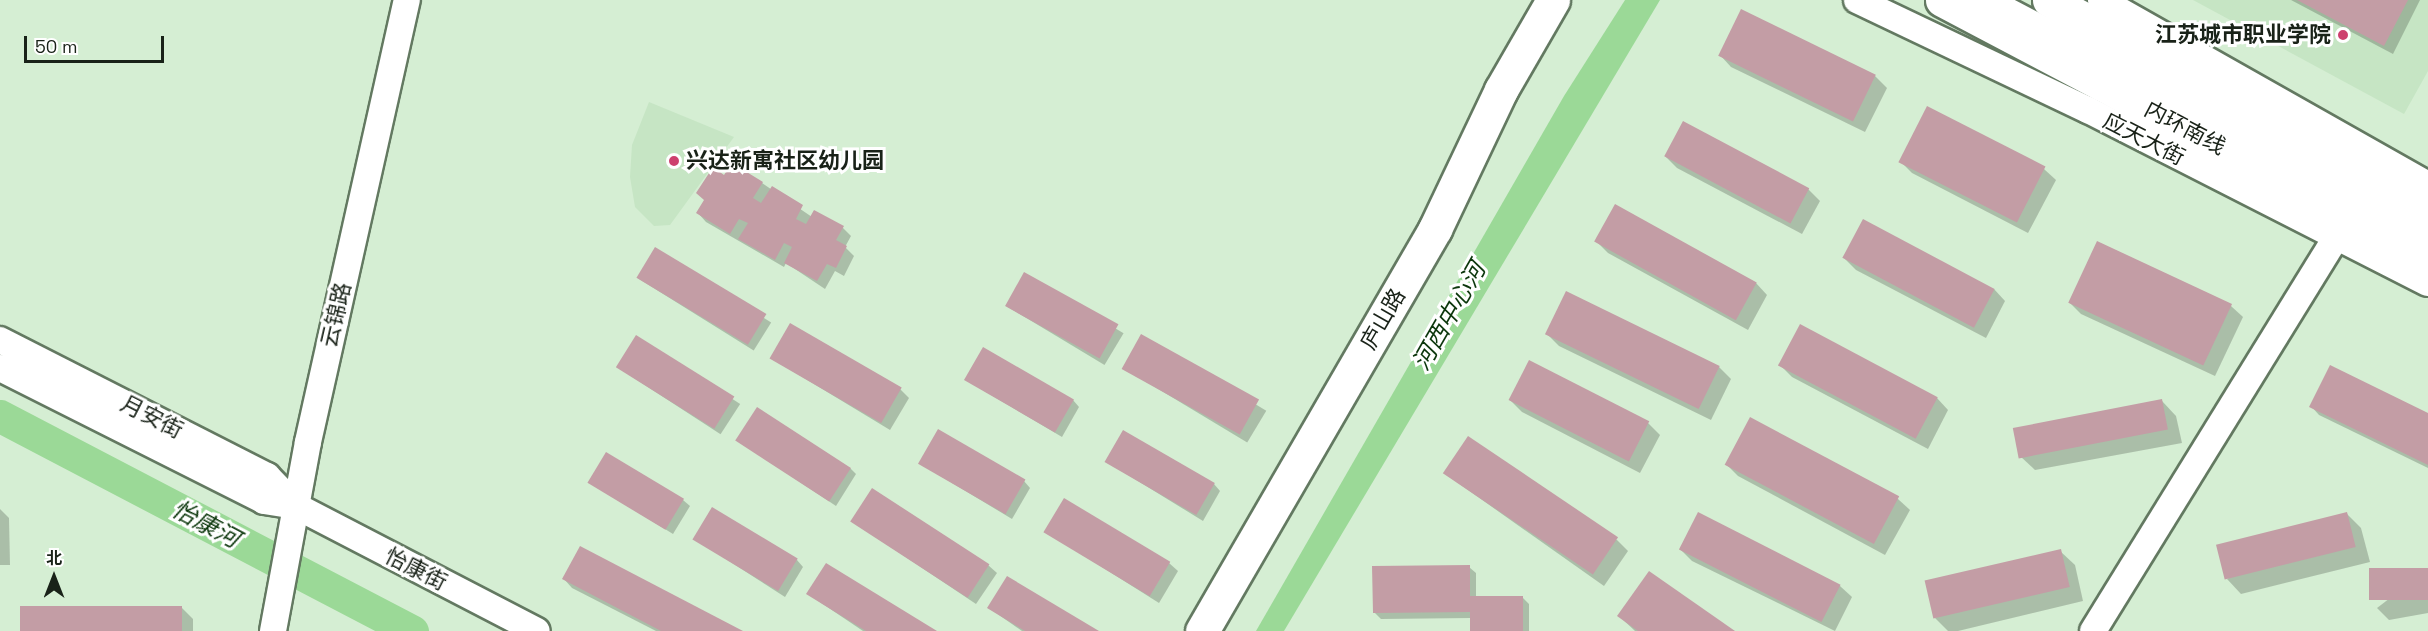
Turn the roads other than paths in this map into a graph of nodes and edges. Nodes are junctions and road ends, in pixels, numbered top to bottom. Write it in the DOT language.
graph roads {
  1 [pos="407,0"];
  2 [pos="1553,0"];
  3 [pos="1857,0"];
  4 [pos="1942,0"];
  5 [pos="1980,0"];
  6 [pos="2010,0"];
  7 [pos="2049,0"];
  8 [pos="2101,0"];
  9 [pos="2428,185"];
  10 [pos="2428,204"];
  11 [pos="2428,219"];
  12 [pos="2428,236"];
  13 [pos="2336,237"];
  14 [pos="2428,256"];
  15 [pos="2428,283"];
  16 [pos="0,340"];
  17 [pos="0,368"];
  18 [pos="296,506"];
  19 [pos="275,619"];
  20 [pos="537,631"];
  21 [pos="1202,631"];
  22 [pos="2093,631"];
  1 -- 18 [label="street, 云锦路"];
  2 -- 21 [label="main road, 庐山路"];
  3 -- 13 [label="street, 应天大街"];
  4 -- 14 [label="main road, 内环南线"];
  5 -- 12 [label="main road, 应天大街"];
  6 -- 11 [label="main road"];
  7 -- 10 [label="main road, 内环南线"];
  8 -- 9 [label="street"];
  13 -- 15 [label="street, 应天大街"];
  13 -- 22 [label="street"];
  16 -- 18 [label="street, 月安街"];
  17 -- 18 [label="street"];
  18 -- 19 [label="street, 云锦路"];
  18 -- 20 [label="street, 怡康街"];
}
